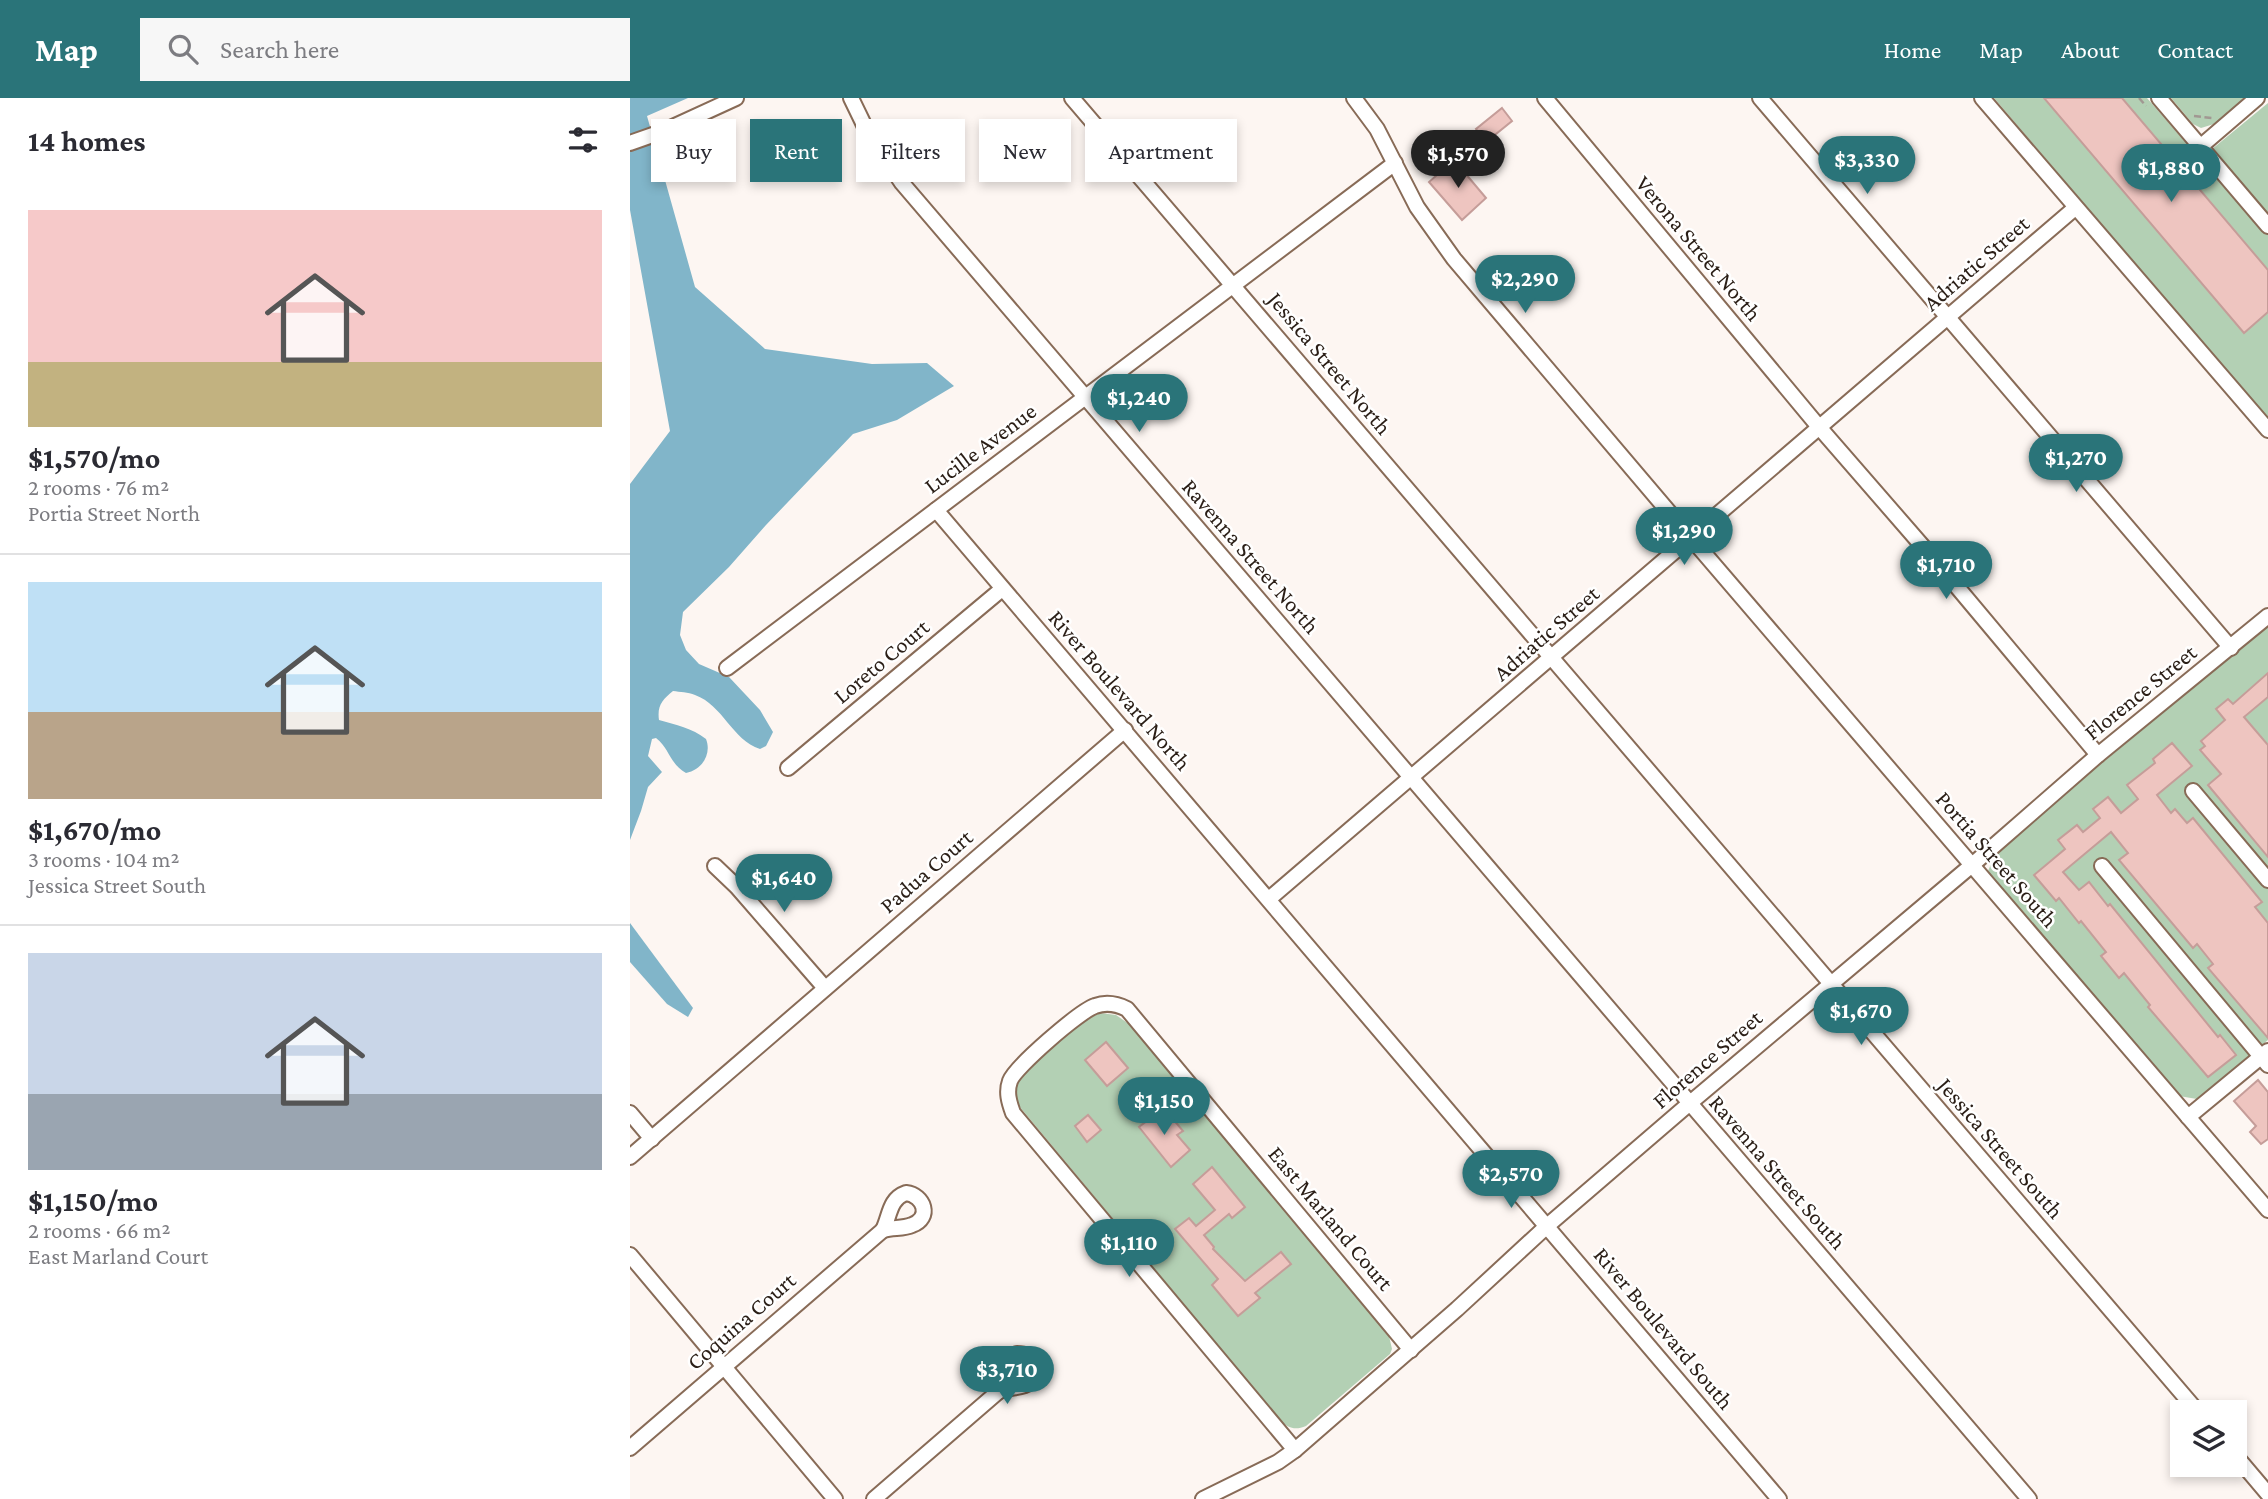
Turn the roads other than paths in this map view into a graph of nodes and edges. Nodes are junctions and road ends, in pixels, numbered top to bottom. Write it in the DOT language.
graph roads {
  1 [pos="736,98"];
  2 [pos="851,98"];
  3 [pos="1072,98"];
  4 [pos="1354,98"];
  5 [pos="1545,98"];
  6 [pos="1760,98"];
  7 [pos="1982,98"];
  8 [pos="2159,98"];
  9 [pos="2257,98"];
  10 [pos="630,143"];
  11 [pos="2200,147"];
  12 [pos="1395,163"];
  13 [pos="2075,208"];
  14 [pos="2268,226"];
  15 [pos="1233,284"];
  16 [pos="1948,317"];
  17 [pos="1085,397"];
  18 [pos="1819,426"];
  19 [pos="2268,430"];
  20 [pos="936,510"];
  21 [pos="1691,538"];
  22 [pos="1002,589"];
  23 [pos="2268,617"];
  24 [pos="2231,648"];
  25 [pos="1551,657"];
  26 [pos="727,668"];
  27 [pos="1125,730"];
  28 [pos="2098,755"];
  29 [pos="788,768"];
  30 [pos="1412,778"];
  31 [pos="2193,791"];
  32 [pos="1972,865"];
  33 [pos="715,866"];
  34 [pos="2102,866"];
  35 [pos="2268,880"];
  36 [pos="1269,899"];
  37 [pos="1830,983"];
  38 [pos="825,988"];
  39 [pos="2266,1057"];
  40 [pos="1690,1103"];
  41 [pos="630,1113"];
  42 [pos="2188,1117"];
  43 [pos="652,1139"];
  44 [pos="630,1157"];
  45 [pos="2268,1210"];
  46 [pos="1547,1226"];
  47 [pos="883,1230"];
  48 [pos="630,1255"];
  49 [pos="1412,1350"];
  50 [pos="723,1366"];
  51 [pos="999,1391"];
  52 [pos="2188,1400"];
  53 [pos="630,1448"];
  54 [pos="1295,1450"];
  55 [pos="2247,1469"];
  56 [pos="2268,1494"];
  57 [pos="835,1499"];
  58 [pos="874,1499"];
  59 [pos="1203,1499"];
  60 [pos="1779,1499"];
  61 [pos="2029,1499"];
  1 -- 10 [label="street"];
  2 -- 17 [label="street, Ravenna Street North"];
  3 -- 15 [label="street, Jessica Street North"];
  4 -- 12 [label="street, Portia Street South"];
  5 -- 18 [label="street, Verona Street North"];
  6 -- 16 [label="street"];
  7 -- 13 [label="street"];
  8 -- 11 [label="street"];
  9 -- 11 [label="street"];
  11 -- 14 [label="street"];
  12 -- 15 [label="street, Lucille Avenue"];
  12 -- 21 [label="street, Portia Street South"];
  13 -- 16 [label="street, Adriatic Street"];
  13 -- 19 [label="street"];
  15 -- 17 [label="street, Lucille Avenue"];
  15 -- 25 [label="street, Jessica Street North"];
  16 -- 18 [label="street, Adriatic Street"];
  16 -- 24 [label="street"];
  17 -- 20 [label="street, Lucille Avenue"];
  17 -- 30 [label="street, Ravenna Street North"];
  18 -- 21 [label="street, Adriatic Street"];
  18 -- 28 [label="street, Verona Street North"];
  20 -- 22 [label="street, River Boulevard North"];
  20 -- 26 [label="street, Lucille Avenue"];
  21 -- 25 [label="street, Adriatic Street"];
  21 -- 32 [label="street, Portia Street South"];
  22 -- 27 [label="street, River Boulevard North"];
  22 -- 29 [label="street, Loreto Court"];
  23 -- 24 [label="street, Florence Street"];
  24 -- 28 [label="street, Florence Street"];
  25 -- 30 [label="street, Adriatic Street"];
  25 -- 37 [label="street, Jessica Street South"];
  27 -- 36 [label="street, River Boulevard North"];
  27 -- 38 [label="street, Padua Court"];
  28 -- 32 [label="street, Florence Street"];
  30 -- 36 [label="street, Adriatic Street"];
  30 -- 40 [label="street, Ravenna Street South"];
  31 -- 35 [label="street"];
  32 -- 37 [label="street, Florence Street"];
  32 -- 42 [label="street, Portia Street South"];
  33 -- 38 [label="street"];
  34 -- 39 [label="street"];
  36 -- 46 [label="street, River Boulevard South"];
  37 -- 40 [label="street, Florence Street"];
  37 -- 52 [label="street, Jessica Street South"];
  38 -- 43 [label="street, Padua Court"];
  39 -- 42 [label="street"];
  40 -- 46 [label="street, Florence Street"];
  40 -- 61 [label="street, Ravenna Street South"];
  41 -- 43 [label="street"];
  42 -- 45 [label="street, Portia Street South"];
  43 -- 44 [label="street, Padua Court"];
  46 -- 49 [label="street, Florence Street"];
  46 -- 60 [label="street, River Boulevard South"];
  47 -- 50 [label="street, Coquina Court"];
  48 -- 50 [label="street"];
  49 -- 54 [label="street, Florence Street"];
  49 -- 54 [label="street, East Marland Court"];
  50 -- 53 [label="street, Coquina Court"];
  50 -- 57 [label="street"];
  51 -- 58 [label="street"];
  54 -- 59 [label="street, Florence Street"];
  55 -- 56 [label="street"];
}
